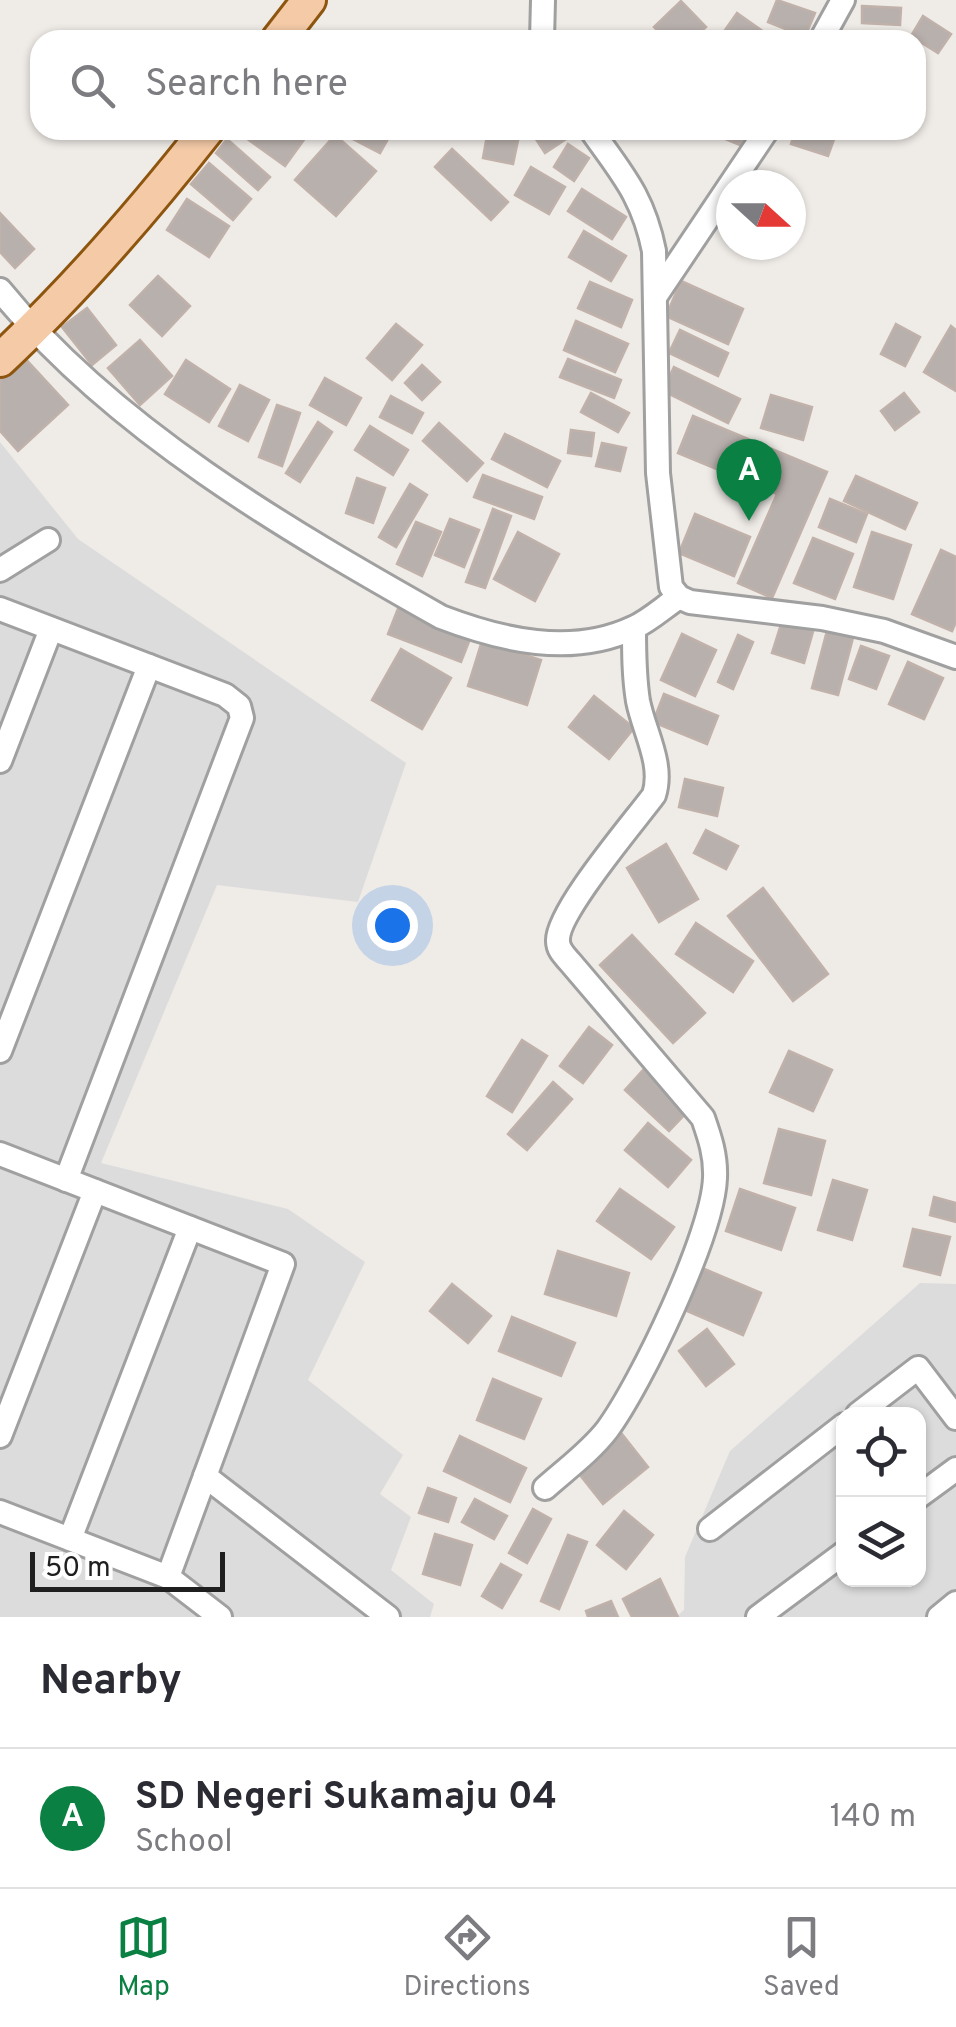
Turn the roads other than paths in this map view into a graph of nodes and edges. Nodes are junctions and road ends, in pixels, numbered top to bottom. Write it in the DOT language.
graph roads {
  1 [pos="309,0"];
  2 [pos="543,0"];
  3 [pos="843,0"];
  4 [pos="286,30"];
  5 [pos="542,30"];
  6 [pos="826,30"];
  7 [pos="199,140"];
  8 [pos="599,140"];
  9 [pos="759,140"];
  10 [pos="0,290"];
  11 [pos="656,294"];
  12 [pos="32,330"];
  13 [pos="0,360"];
  14 [pos="48,540"];
  15 [pos="0,570"];
  16 [pos="679,597"];
  17 [pos="0,609"];
  18 [pos="51,628"];
  19 [pos="634,628"];
  20 [pos="956,658"];
  21 [pos="149,666"];
  22 [pos="0,761"];
  23 [pos="0,1052"];
  24 [pos="0,1154"];
  25 [pos="66,1180"];
  26 [pos="96,1191"];
  27 [pos="190,1228"];
  28 [pos="867,1407"];
  29 [pos="956,1418"];
  30 [pos="836,1432"];
  31 [pos="0,1436"];
  32 [pos="956,1470"];
  33 [pos="205,1476"];
  34 [pos="545,1488"];
  35 [pos="926,1491"];
  36 [pos="0,1512"];
  37 [pos="710,1529"];
  38 [pos="70,1539"];
  39 [pos="836,1559"];
  40 [pos="168,1576"];
  41 [pos="956,1603"];
  42 [pos="220,1617"];
  43 [pos="388,1617"];
  44 [pos="758,1617"];
  45 [pos="938,1617"];
  1 -- 4 [label="main road"];
  2 -- 5 [label="street"];
  3 -- 6 [label="street"];
  7 -- 12 [label="main road"];
  8 -- 11 [label="street"];
  9 -- 11 [label="street"];
  10 -- 12 [label="street"];
  11 -- 16 [label="street"];
  12 -- 13 [label="main road"];
  12 -- 19 [label="street"];
  14 -- 15 [label="street"];
  16 -- 19 [label="street"];
  16 -- 20 [label="street"];
  17 -- 18 [label="street"];
  18 -- 21 [label="street"];
  18 -- 22 [label="street"];
  19 -- 34 [label="street"];
  21 -- 23 [label="street"];
  21 -- 25 [label="street"];
  24 -- 25 [label="street"];
  25 -- 26 [label="street"];
  26 -- 27 [label="street"];
  26 -- 31 [label="street"];
  27 -- 33 [label="street"];
  27 -- 38 [label="street"];
  28 -- 29 [label="street"];
  30 -- 37 [label="street"];
  32 -- 35 [label="street"];
  33 -- 40 [label="street"];
  33 -- 43 [label="street"];
  36 -- 38 [label="street"];
  38 -- 40 [label="street"];
  39 -- 44 [label="street"];
  40 -- 42 [label="street"];
  41 -- 45 [label="street"];
}
